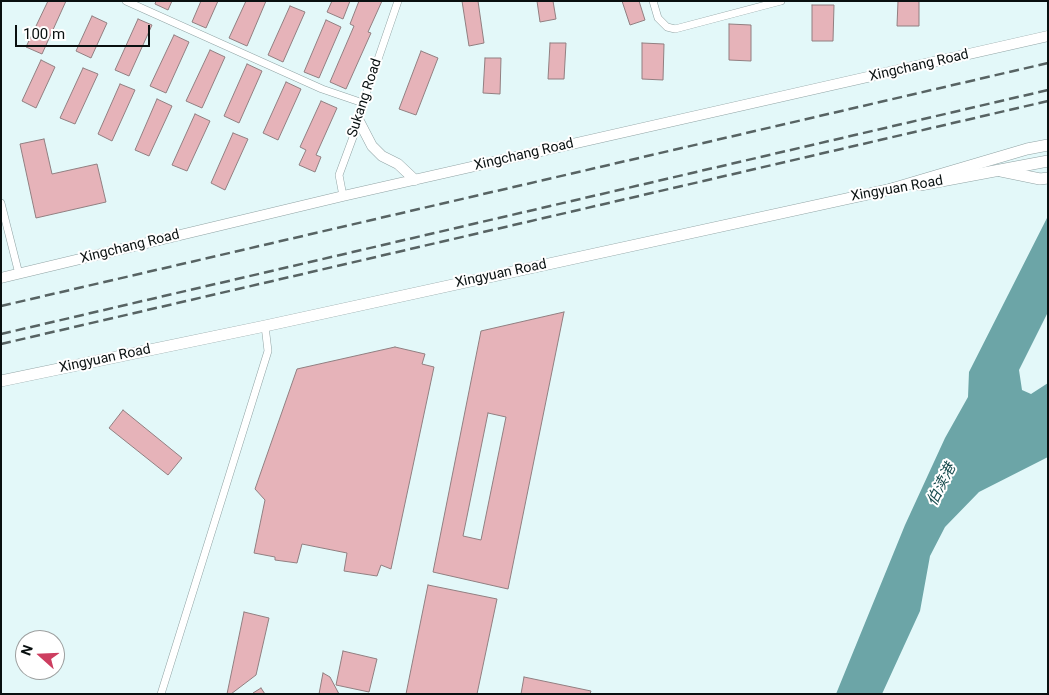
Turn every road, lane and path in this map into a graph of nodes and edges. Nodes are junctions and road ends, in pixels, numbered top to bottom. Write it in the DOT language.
graph roads {
  1 [pos="126,1"];
  2 [pos="398,1"];
  3 [pos="653,1"];
  4 [pos="781,1"];
  5 [pos="1048,36"];
  6 [pos="362,103"];
  7 [pos="359,121"];
  8 [pos="1048,145"];
  9 [pos="1048,161"];
  10 [pos="1048,169"];
  11 [pos="1001,170"];
  12 [pos="1048,178"];
  13 [pos="415,180"];
  14 [pos="888,190"];
  15 [pos="343,196"];
  16 [pos="1,202"];
  17 [pos="18,274"];
  18 [pos="1,278"];
  19 [pos="265,326"];
  20 [pos="1,381"];
  21 [pos="160,694"];
  1 -- 6 [label="street"];
  2 -- 6 [label="street, Sukang Road"];
  3 -- 4 [label="street"];
  5 -- 13 [label="main road, Xingchang Road"];
  6 -- 7 [label="street, Sukang Road"];
  7 -- 13 [label="main road"];
  7 -- 15 [label="street, Sukang Road"];
  8 -- 14 [label="main road"];
  9 -- 11 [label="main road, Xingyuan Road"];
  10 -- 11 [label="main road, Xingyuan Road"];
  11 -- 12 [label="main road"];
  11 -- 14 [label="main road, Xingyuan Road"];
  13 -- 15 [label="main road, Xingchang Road"];
  14 -- 19 [label="main road, Xingyuan Road"];
  15 -- 17 [label="main road, Xingchang Road"];
  16 -- 17 [label="street"];
  17 -- 18 [label="main road, Xingchang Road"];
  19 -- 20 [label="main road, Xingyuan Road"];
  19 -- 21 [label="street"];
}
